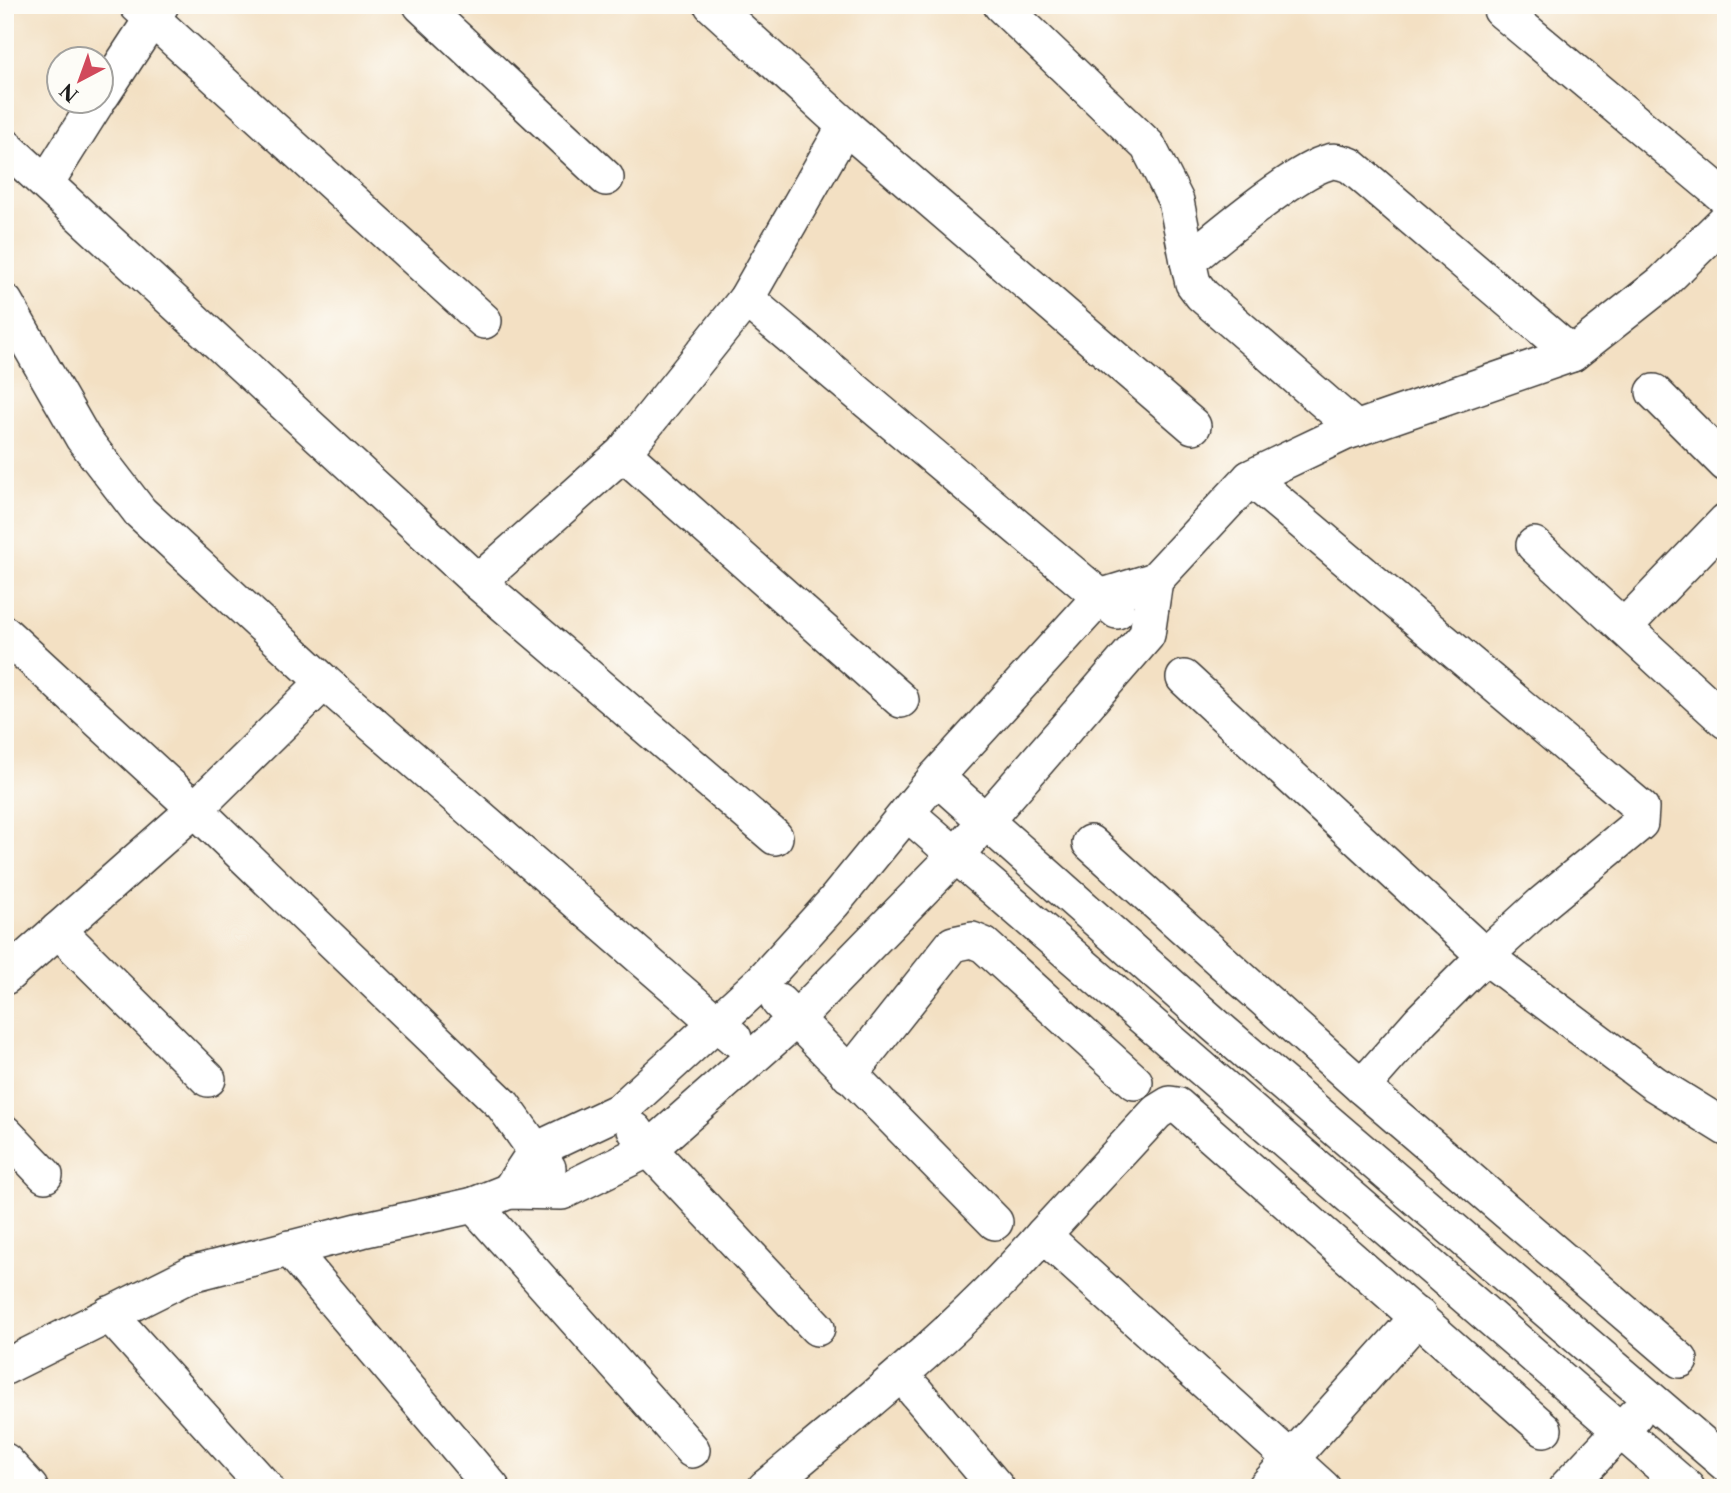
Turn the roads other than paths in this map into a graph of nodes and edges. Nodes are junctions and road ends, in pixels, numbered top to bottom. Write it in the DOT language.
graph roads {
  1 [pos="421,5"];
  2 [pos="712,5"];
  3 [pos="1001,5"];
  4 [pos="149,9"];
  5 [pos="1501,10"];
  6 [pos="116,69"];
  7 [pos="88,116"];
  8 [pos="845,127"];
  9 [pos="5,146"];
  10 [pos="606,178"];
  11 [pos="47,183"];
  12 [pos="1726,198"];
  13 [pos="1726,220"];
  14 [pos="1188,261"];
  15 [pos="747,299"];
  16 [pos="5,302"];
  17 [pos="484,321"];
  18 [pos="1572,354"];
  19 [pos="1654,391"];
  20 [pos="1194,426"];
  21 [pos="1350,431"];
  22 [pos="623,453"];
  23 [pos="1726,464"];
  24 [pos="1256,475"];
  25 [pos="1726,521"];
  26 [pos="1534,545"];
  27 [pos="1155,580"];
  28 [pos="478,582"];
  29 [pos="1100,597"];
  30 [pos="1625,627"];
  31 [pos="5,634"];
  32 [pos="1147,635"];
  33 [pos="1184,678"];
  34 [pos="324,682"];
  35 [pos="901,700"];
  36 [pos="1726,721"];
  37 [pos="936,777"];
  38 [pos="195,809"];
  39 [pos="907,813"];
  40 [pos="985,822"];
  41 [pos="775,837"];
  42 [pos="1090,843"];
  43 [pos="954,856"];
  44 [pos="58,930"];
  45 [pos="1485,956"];
  46 [pos="5,976"];
  47 [pos="761,982"];
  48 [pos="795,1020"];
  49 [pos="716,1024"];
  50 [pos="1216,1026"];
  51 [pos="755,1056"];
  52 [pos="1191,1061"];
  53 [pos="849,1074"];
  54 [pos="208,1079"];
  55 [pos="1135,1082"];
  56 [pos="1362,1087"];
  57 [pos="621,1110"];
  58 [pos="1726,1128"];
  59 [pos="5,1133"];
  60 [pos="649,1149"];
  61 [pos="536,1150"];
  62 [pos="45,1175"];
  63 [pos="509,1191"];
  64 [pos="562,1192"];
  65 [pos="474,1205"];
  66 [pos="995,1222"];
  67 [pos="1043,1235"];
  68 [pos="289,1248"];
  69 [pos="109,1314"];
  70 [pos="1419,1316"];
  71 [pos="817,1328"];
  72 [pos="1680,1360"];
  73 [pos="5,1367"];
  74 [pos="915,1391"];
  75 [pos="1649,1399"];
  76 [pos="1544,1429"];
  77 [pos="1621,1431"];
  78 [pos="692,1450"];
  79 [pos="1292,1460"];
  80 [pos="5,1461"];
  81 [pos="1726,1464"];
  82 [pos="30,1488"];
  83 [pos="266,1488"];
  84 [pos="492,1488"];
  85 [pos="765,1488"];
  86 [pos="997,1488"];
  87 [pos="1265,1488"];
  88 [pos="1323,1488"];
  89 [pos="1566,1488"];
  90 [pos="1687,1488"];
  1 -- 10 [label="street"];
  2 -- 8 [label="street"];
  3 -- 14 [label="street"];
  4 -- 6 [label="street"];
  4 -- 17 [label="street"];
  5 -- 12 [label="street"];
  7 -- 11 [label="street"];
  8 -- 15 [label="street"];
  8 -- 20 [label="street"];
  9 -- 11 [label="street"];
  11 -- 28 [label="street"];
  13 -- 18 [label="street"];
  14 -- 18 [label="street"];
  14 -- 21 [label="street"];
  15 -- 22 [label="street"];
  15 -- 29 [label="street"];
  16 -- 34 [label="street"];
  18 -- 21 [label="street"];
  19 -- 23 [label="street"];
  21 -- 24 [label="street"];
  22 -- 28 [label="street"];
  22 -- 35 [label="street"];
  24 -- 27 [label="street"];
  24 -- 45 [label="street"];
  25 -- 30 [label="street"];
  26 -- 30 [label="street"];
  27 -- 29 [label="street"];
  27 -- 32 [label="street"];
  28 -- 41 [label="street"];
  29 -- 32 [label="street"];
  29 -- 37 [label="street"];
  30 -- 36 [label="street"];
  31 -- 38 [label="street"];
  32 -- 40 [label="street"];
  33 -- 45 [label="street"];
  34 -- 38 [label="street"];
  34 -- 49 [label="street"];
  37 -- 39 [label="street"];
  37 -- 40 [label="street"];
  38 -- 44 [label="street"];
  38 -- 61 [label="street"];
  39 -- 43 [label="street"];
  39 -- 47 [label="street"];
  40 -- 43 [label="street"];
  40 -- 50 [label="street"];
  42 -- 56 [label="street"];
  43 -- 48 [label="street"];
  43 -- 52 [label="street"];
  44 -- 46 [label="street"];
  44 -- 54 [label="street"];
  45 -- 56 [label="street"];
  45 -- 58 [label="street"];
  47 -- 48 [label="street"];
  47 -- 49 [label="street"];
  48 -- 51 [label="street"];
  48 -- 53 [label="street"];
  49 -- 51 [label="street"];
  49 -- 57 [label="street"];
  50 -- 52 [label="street"];
  50 -- 75 [label="street"];
  51 -- 60 [label="street"];
  52 -- 77 [label="street"];
  53 -- 55 [label="street"];
  53 -- 66 [label="street"];
  56 -- 72 [label="street"];
  57 -- 60 [label="street"];
  57 -- 61 [label="street"];
  59 -- 62 [label="street"];
  60 -- 64 [label="street"];
  60 -- 71 [label="street"];
  61 -- 63 [label="street"];
  61 -- 64 [label="street"];
  63 -- 64 [label="street"];
  63 -- 65 [label="street"];
  65 -- 68 [label="street"];
  65 -- 78 [label="street"];
  67 -- 70 [label="street"];
  67 -- 79 [label="street"];
  67 -- 85 [label="street"];
  68 -- 69 [label="street"];
  68 -- 84 [label="street"];
  69 -- 73 [label="street"];
  69 -- 83 [label="street"];
  70 -- 76 [label="street"];
  70 -- 79 [label="street"];
  74 -- 86 [label="street"];
  75 -- 77 [label="street"];
  75 -- 81 [label="street"];
  77 -- 89 [label="street"];
  77 -- 90 [label="street"];
  79 -- 87 [label="street"];
  79 -- 88 [label="street"];
  80 -- 82 [label="street"];
}
